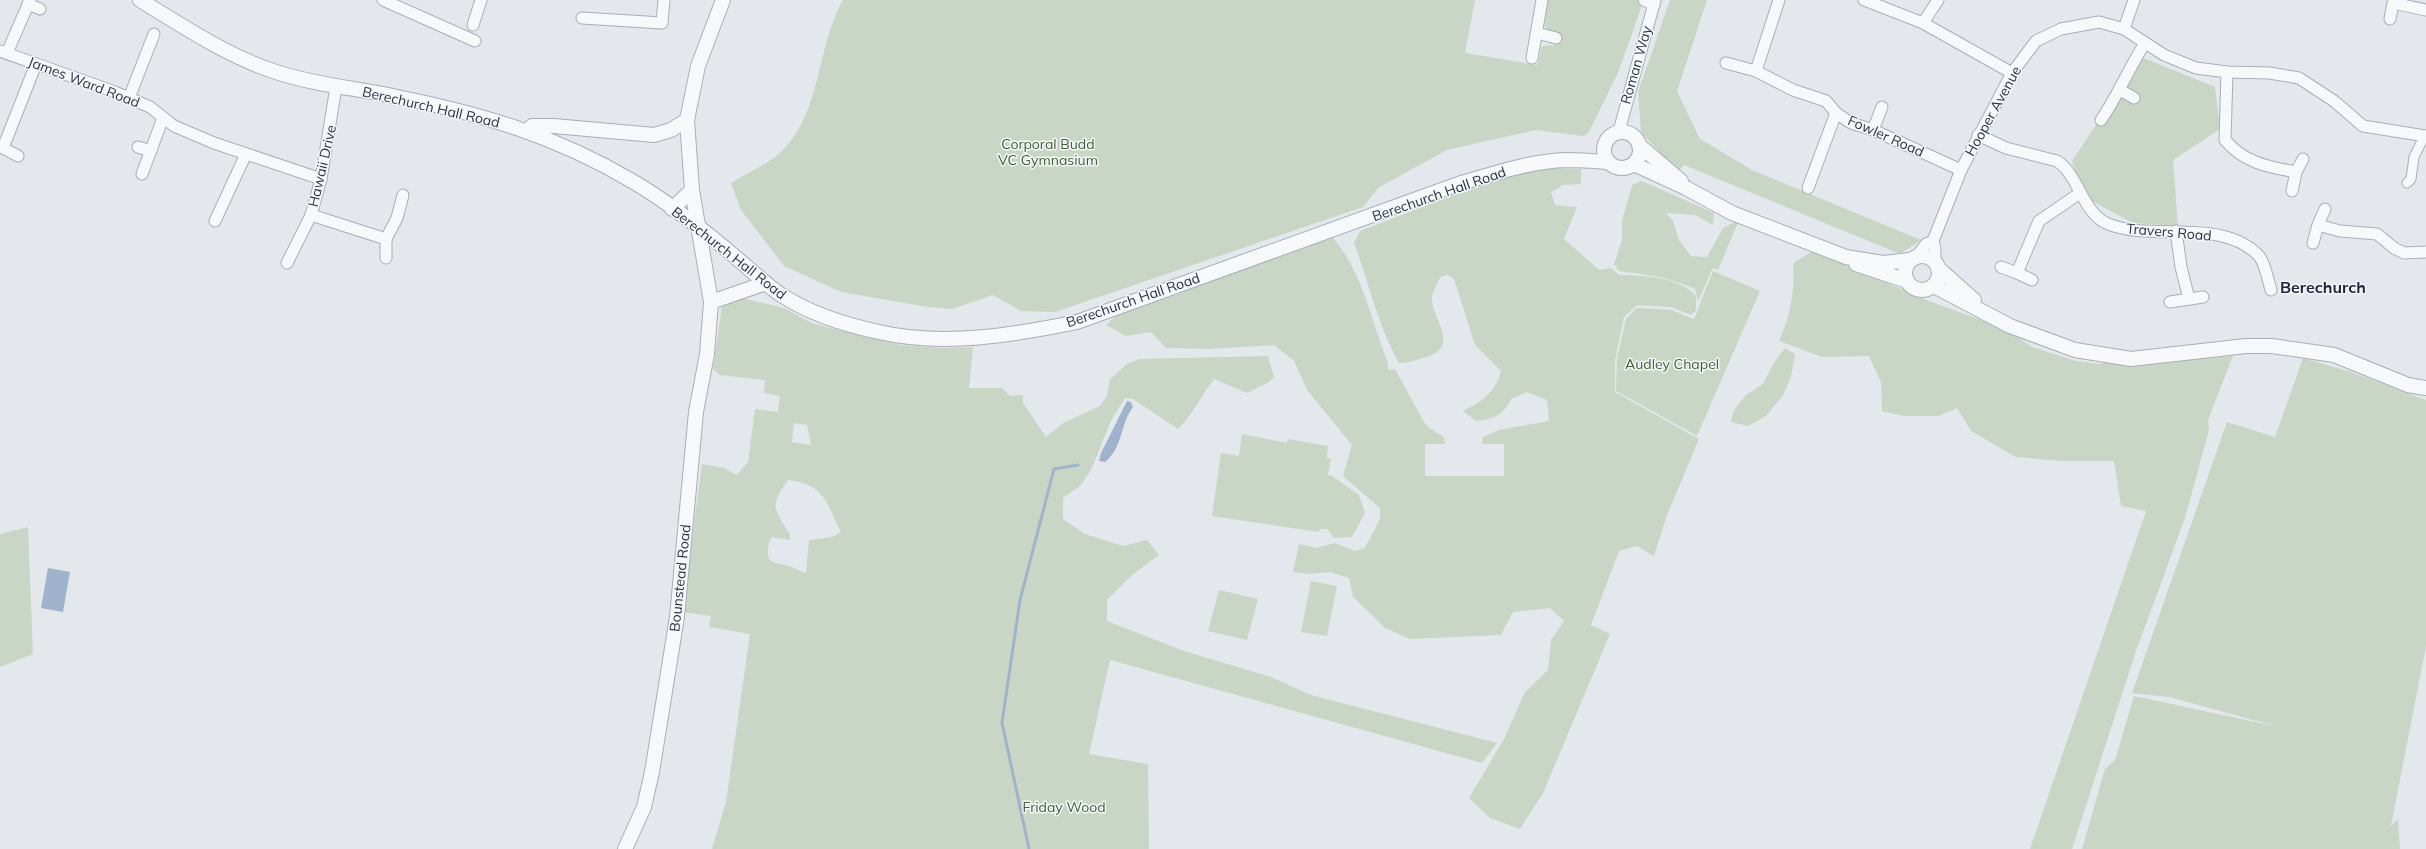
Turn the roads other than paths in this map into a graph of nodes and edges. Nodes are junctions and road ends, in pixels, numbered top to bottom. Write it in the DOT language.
graph roads {
  1 [pos="140,0"];
  2 [pos="383,0"];
  3 [pos="480,0"];
  4 [pos="664,0"];
  5 [pos="723,0"];
  6 [pos="1542,0"];
  7 [pos="1779,0"];
  8 [pos="1864,0"];
  9 [pos="1938,0"];
  10 [pos="2134,0"];
  11 [pos="2394,1"];
  12 [pos="29,2"];
  13 [pos="1651,2"];
  14 [pos="40,9"];
  15 [pos="2426,10"];
  16 [pos="582,18"];
  17 [pos="2390,19"];
  18 [pos="1923,23"];
  19 [pos="473,25"];
  20 [pos="2124,29"];
  21 [pos="1537,33"];
  22 [pos="154,34"];
  23 [pos="1556,38"];
  24 [pos="475,41"];
  25 [pos="2145,43"];
  26 [pos="3,52"];
  27 [pos="1532,58"];
  28 [pos="1726,63"];
  29 [pos="36,64"];
  30 [pos="1756,72"];
  31 [pos="2227,72"];
  32 [pos="2012,73"];
  33 [pos="336,87"];
  34 [pos="2120,90"];
  35 [pos="129,98"];
  36 [pos="2134,98"];
  37 [pos="1882,107"];
  38 [pos="1836,113"];
  39 [pos="163,118"];
  40 [pos="687,120"];
  41 [pos="2101,120"];
  42 [pos="1873,130"];
  43 [pos="527,131"];
  44 [pos="1619,131"];
  45 [pos="2426,134"];
  46 [pos="1978,135"];
  47 [pos="1639,145"];
  48 [pos="138,146"];
  49 [pos="1604,147"];
  50 [pos="1,148"];
  51 [pos="151,151"];
  52 [pos="246,154"];
  53 [pos="18,156"];
  54 [pos="2303,159"];
  55 [pos="1567,160"];
  56 [pos="1607,162"];
  57 [pos="1635,163"];
  58 [pos="1961,170"];
  59 [pos="2296,172"];
  60 [pos="142,174"];
  61 [pos="321,179"];
  62 [pos="2407,183"];
  63 [pos="1686,188"];
  64 [pos="1808,188"];
  65 [pos="692,190"];
  66 [pos="2292,191"];
  67 [pos="2080,194"];
  68 [pos="403,195"];
  69 [pos="672,209"];
  70 [pos="2325,210"];
  71 [pos="311,215"];
  72 [pos="215,221"];
  73 [pos="2318,225"];
  74 [pos="699,228"];
  75 [pos="2176,231"];
  76 [pos="386,239"];
  77 [pos="1933,241"];
  78 [pos="2313,243"];
  79 [pos="2426,252"];
  80 [pos="1846,257"];
  81 [pos="386,258"];
  82 [pos="1913,259"];
  83 [pos="287,263"];
  84 [pos="1936,264"];
  85 [pos="2002,267"];
  86 [pos="2017,273"];
  87 [pos="2032,280"];
  88 [pos="1907,281"];
  89 [pos="766,283"];
  90 [pos="1934,286"];
  91 [pos="2271,290"];
  92 [pos="2203,297"];
  93 [pos="2188,298"];
  94 [pos="711,302"];
  95 [pos="2170,302"];
  96 [pos="1980,308"];
  97 [pos="2426,388"];
  98 [pos="625,849"];
  1 -- 33 [label="street, Berechurch Hall Road"];
  2 -- 24 [label="street"];
  3 -- 19 [label="street"];
  4 -- 16 [label="street"];
  5 -- 40 [label="street, Bounstead Road"];
  6 -- 21 [label="street"];
  7 -- 30 [label="street"];
  8 -- 18 [label="street"];
  9 -- 18 [label="street"];
  10 -- 20 [label="street"];
  11 -- 15 [label="street"];
  11 -- 17 [label="street"];
  12 -- 14 [label="street"];
  12 -- 26 [label="street"];
  13 -- 44 [label="street, Roman Way"];
  18 -- 32 [label="street"];
  20 -- 25 [label="street, Hooper Avenue"];
  20 -- 32 [label="street, Hooper Avenue"];
  21 -- 23 [label="street"];
  21 -- 27 [label="street"];
  22 -- 35 [label="street"];
  25 -- 31 [label="street, Hooper Avenue"];
  25 -- 34 [label="street"];
  26 -- 29 [label="street, James Ward Road"];
  28 -- 30 [label="street, Fowler Road"];
  29 -- 35 [label="street, James Ward Road"];
  29 -- 50 [label="street"];
  30 -- 38 [label="street, Fowler Road"];
  31 -- 45 [label="street, Hooper Avenue"];
  31 -- 59 [label="street"];
  32 -- 46 [label="street, Hooper Avenue"];
  33 -- 43 [label="street, Berechurch Hall Road"];
  33 -- 61 [label="street, Hawaii Drive"];
  34 -- 36 [label="street"];
  34 -- 41 [label="street"];
  35 -- 39 [label="street, James Ward Road"];
  37 -- 42 [label="street"];
  38 -- 42 [label="street, Fowler Road"];
  38 -- 64 [label="street"];
  39 -- 51 [label="street"];
  39 -- 52 [label="street, James Ward Road"];
  40 -- 43 [label="street"];
  40 -- 65 [label="street, Bounstead Road"];
  42 -- 58 [label="street, Fowler Road"];
  43 -- 69 [label="street, Berechurch Hall Road"];
  44 -- 47 [label="street"];
  44 -- 49 [label="street"];
  45 -- 62 [label="street"];
  46 -- 58 [label="street, Hooper Avenue"];
  46 -- 67 [label="street, Travers Road"];
  47 -- 57 [label="street"];
  47 -- 63 [label="street"];
  48 -- 51 [label="street"];
  49 -- 55 [label="street, Berechurch Hall Road"];
  49 -- 56 [label="street"];
  50 -- 53 [label="street"];
  51 -- 60 [label="street"];
  52 -- 61 [label="street, James Ward Road"];
  52 -- 72 [label="street"];
  54 -- 59 [label="street"];
  55 -- 56 [label="street, Berechurch Hall Road"];
  55 -- 89 [label="street, Berechurch Hall Road"];
  56 -- 57 [label="street"];
  57 -- 63 [label="street"];
  58 -- 77 [label="street, Hooper Avenue"];
  59 -- 66 [label="street"];
  61 -- 71 [label="street, Hawaii Drive"];
  63 -- 80 [label="street"];
  65 -- 69 [label="street"];
  65 -- 74 [label="street, Bounstead Road"];
  67 -- 75 [label="street, Travers Road"];
  67 -- 86 [label="street"];
  68 -- 76 [label="street"];
  69 -- 74 [label="street, Berechurch Hall Road"];
  70 -- 73 [label="street"];
  71 -- 76 [label="street"];
  71 -- 83 [label="street, Hawaii Drive"];
  73 -- 78 [label="street"];
  73 -- 79 [label="street"];
  74 -- 89 [label="street, Berechurch Hall Road"];
  74 -- 94 [label="street, Bounstead Road"];
  75 -- 91 [label="street, Travers Road"];
  75 -- 93 [label="street"];
  76 -- 81 [label="street"];
  77 -- 82 [label="street"];
  77 -- 84 [label="street, Hooper Avenue"];
  80 -- 82 [label="street"];
  80 -- 88 [label="street"];
  82 -- 84 [label="street"];
  82 -- 88 [label="street"];
  84 -- 90 [label="street"];
  84 -- 96 [label="street"];
  85 -- 86 [label="street"];
  86 -- 87 [label="street"];
  88 -- 90 [label="street"];
  89 -- 94 [label="street"];
  90 -- 96 [label="street"];
  92 -- 93 [label="street"];
  93 -- 95 [label="street"];
  94 -- 98 [label="street, Bounstead Road"];
  96 -- 97 [label="street"];
}
